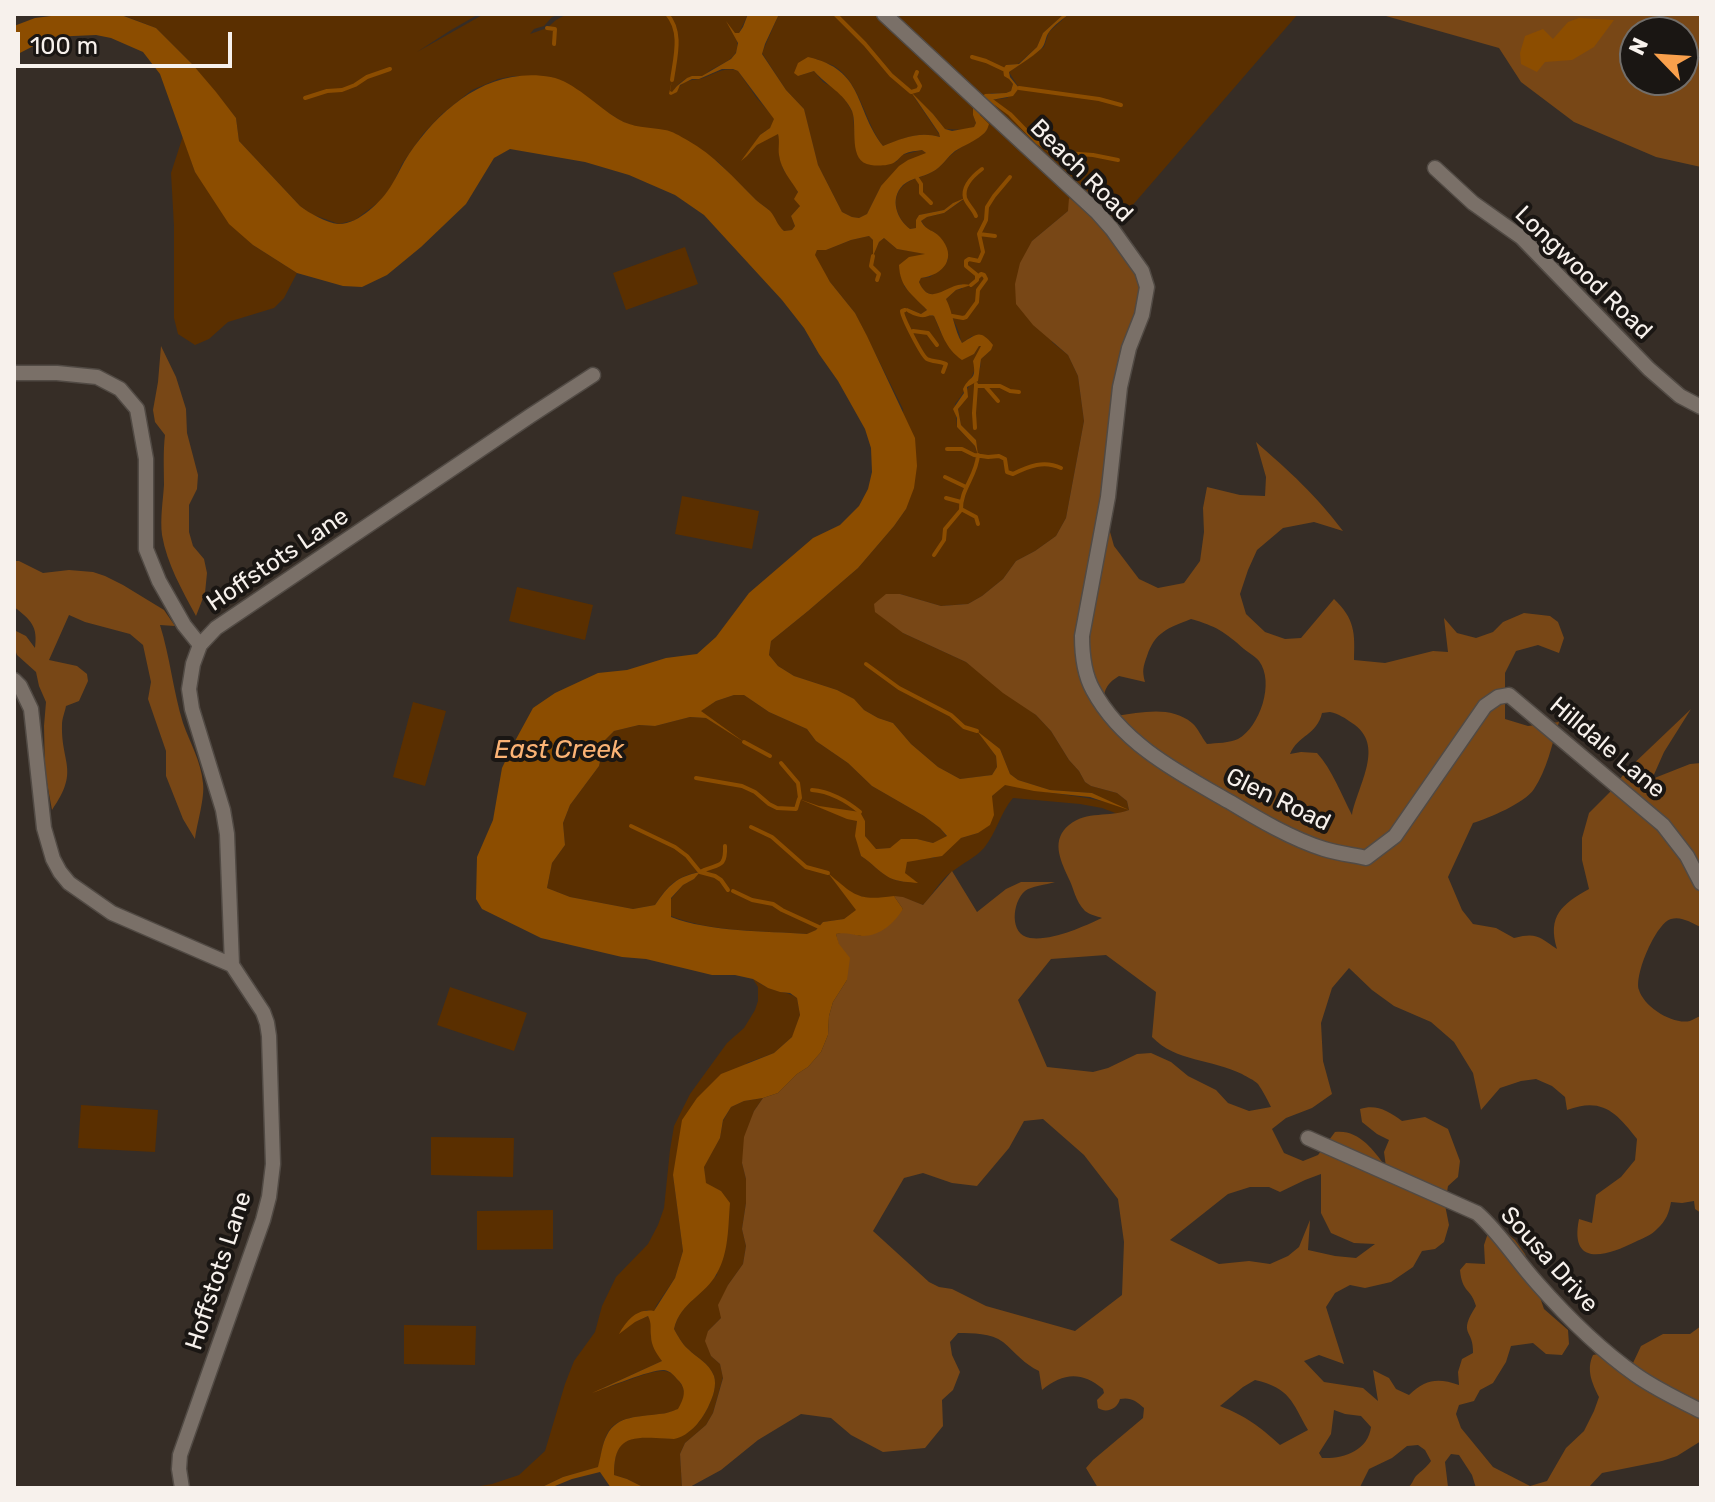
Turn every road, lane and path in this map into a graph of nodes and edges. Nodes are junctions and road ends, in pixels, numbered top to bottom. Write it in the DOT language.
graph roads {
  1 [pos="884,14"];
  2 [pos="1435,168"];
  3 [pos="14,373"];
  4 [pos="593,375"];
  5 [pos="1701,407"];
  6 [pos="1091,593"];
  7 [pos="200,645"];
  8 [pos="14,680"];
  9 [pos="1502,695"];
  10 [pos="1701,883"];
  11 [pos="232,965"];
  12 [pos="1308,1138"];
  13 [pos="1701,1411"];
  14 [pos="182,1488"];
  1 -- 6 [label="street, Beach Road"];
  2 -- 5 [label="street, Longwood Road"];
  3 -- 7 [label="street"];
  4 -- 7 [label="street, Hoffstots Lane"];
  6 -- 9 [label="street, Glen Road"];
  7 -- 11 [label="street, Hoffstots Lane"];
  8 -- 11 [label="street"];
  9 -- 10 [label="street, Hilldale Lane"];
  11 -- 14 [label="street, Hoffstots Lane"];
  12 -- 13 [label="street, Sousa Drive"];
}
